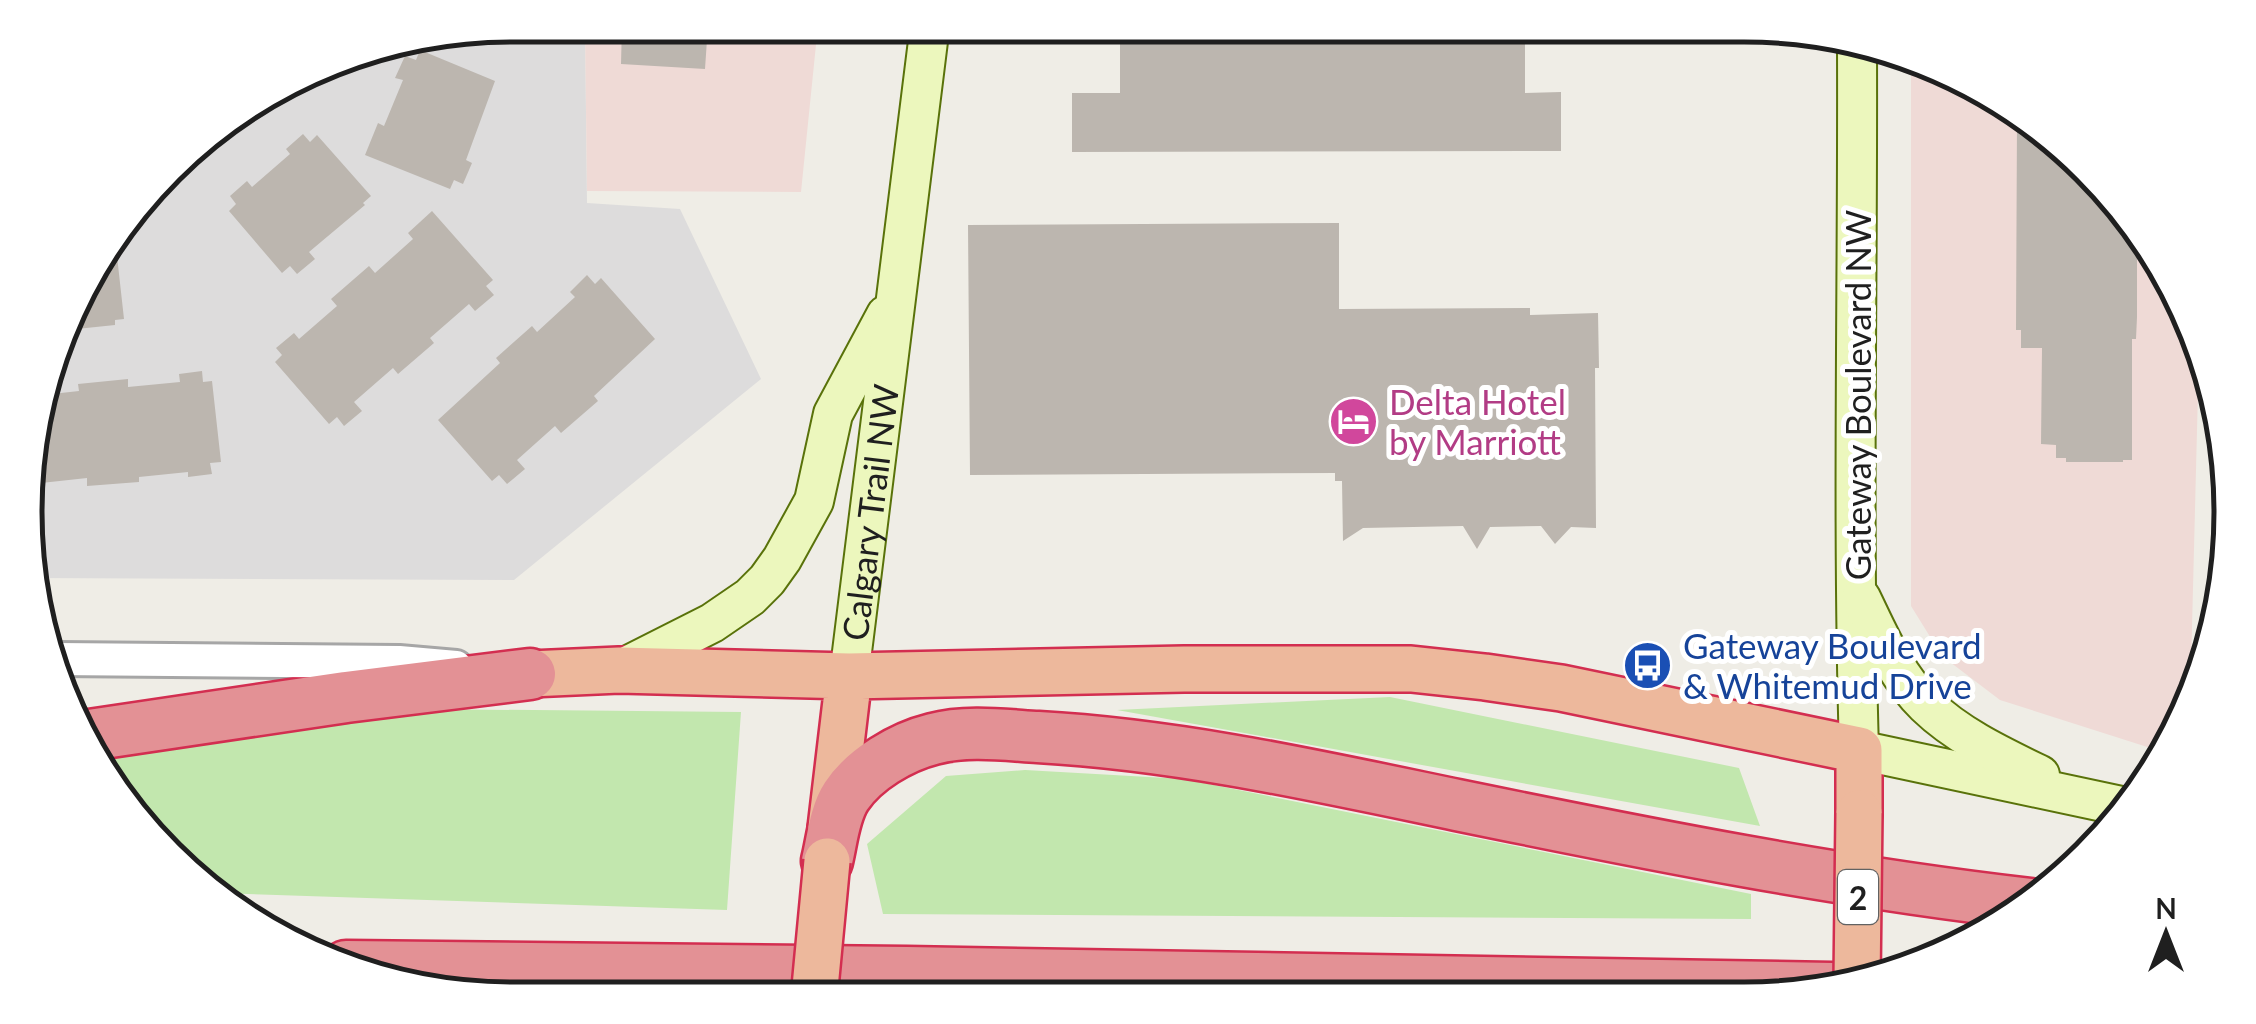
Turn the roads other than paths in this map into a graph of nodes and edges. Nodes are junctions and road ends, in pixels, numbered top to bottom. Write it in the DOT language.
graph roads {
  1 [pos="928,42"];
  2 [pos="1858,56"];
  3 [pos="896,296"];
  4 [pos="1856,588"];
  5 [pos="66,659"];
  6 [pos="619,670"];
  7 [pos="530,674"];
  8 [pos="849,676"];
  9 [pos="98,734"];
  10 [pos="1858,750"];
  11 [pos="2113,802"];
  12 [pos="2112,803"];
  13 [pos="827,862"];
  14 [pos="2007,901"];
  15 [pos="392,966"];
  16 [pos="1857,968"];
  17 [pos="816,982"];
  18 [pos="1485,982"];
  1 -- 3 [label="main road, Calgary Trail NW"];
  2 -- 4 [label="main road, Gateway Boulevard NW"];
  3 -- 6 [label="main road"];
  3 -- 8 [label="main road, Calgary Trail NW"];
  4 -- 10 [label="main road, Gateway Boulevard NW"];
  4 -- 11 [label="main road"];
  5 -- 7 [label="street"];
  6 -- 7 [label="highway"];
  6 -- 8 [label="highway"];
  7 -- 9 [label="highway"];
  8 -- 10 [label="highway"];
  8 -- 13 [label="highway, Calgary Trail NW"];
  10 -- 12 [label="main road"];
  10 -- 16 [label="highway, Gateway Boulevard NW / 2, bridge"];
  13 -- 14 [label="highway"];
  13 -- 17 [label="highway, Calgary Trail NW, bridge"];
  15 -- 18 [label="highway"];
}
